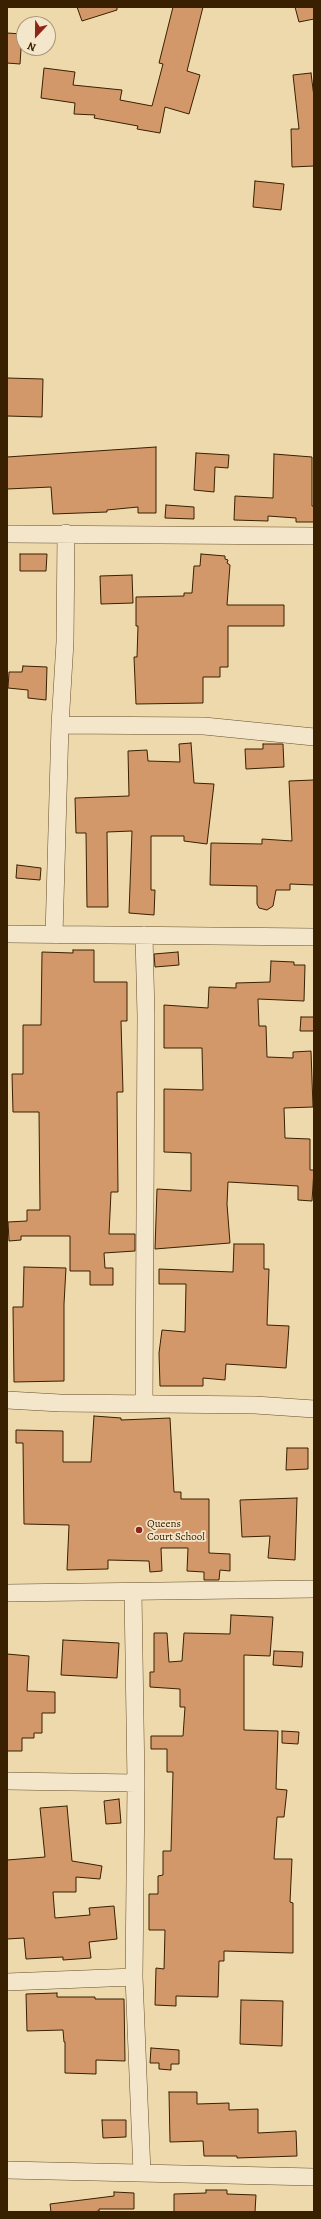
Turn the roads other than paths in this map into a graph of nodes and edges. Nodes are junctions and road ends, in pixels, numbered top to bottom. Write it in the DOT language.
graph roads {
  1 [pos="66,533"];
  2 [pos="7,534"];
  3 [pos="314,536"];
  4 [pos="60,725"];
  5 [pos="314,737"];
  6 [pos="7,934"];
  7 [pos="54,935"];
  8 [pos="144,935"];
  9 [pos="314,936"];
  10 [pos="7,1400"];
  11 [pos="144,1404"];
  12 [pos="314,1409"];
  13 [pos="314,1589"];
  14 [pos="133,1592"];
  15 [pos="7,1593"];
  16 [pos="7,1782"];
  17 [pos="136,1783"];
  18 [pos="134,1977"];
  19 [pos="7,1982"];
  20 [pos="7,2170"];
  21 [pos="142,2173"];
  22 [pos="314,2177"];
  1 -- 2 [label="street"];
  1 -- 3 [label="street"];
  1 -- 4 [label="street"];
  4 -- 5 [label="street"];
  4 -- 7 [label="street"];
  6 -- 7 [label="street"];
  7 -- 8 [label="street"];
  8 -- 9 [label="street"];
  8 -- 11 [label="street"];
  10 -- 11 [label="street"];
  11 -- 12 [label="street"];
  13 -- 14 [label="street"];
  14 -- 15 [label="street"];
  14 -- 17 [label="street"];
  16 -- 17 [label="street"];
  17 -- 18 [label="street"];
  18 -- 19 [label="street"];
  18 -- 21 [label="street"];
  20 -- 21 [label="street"];
  21 -- 22 [label="street"];
}
